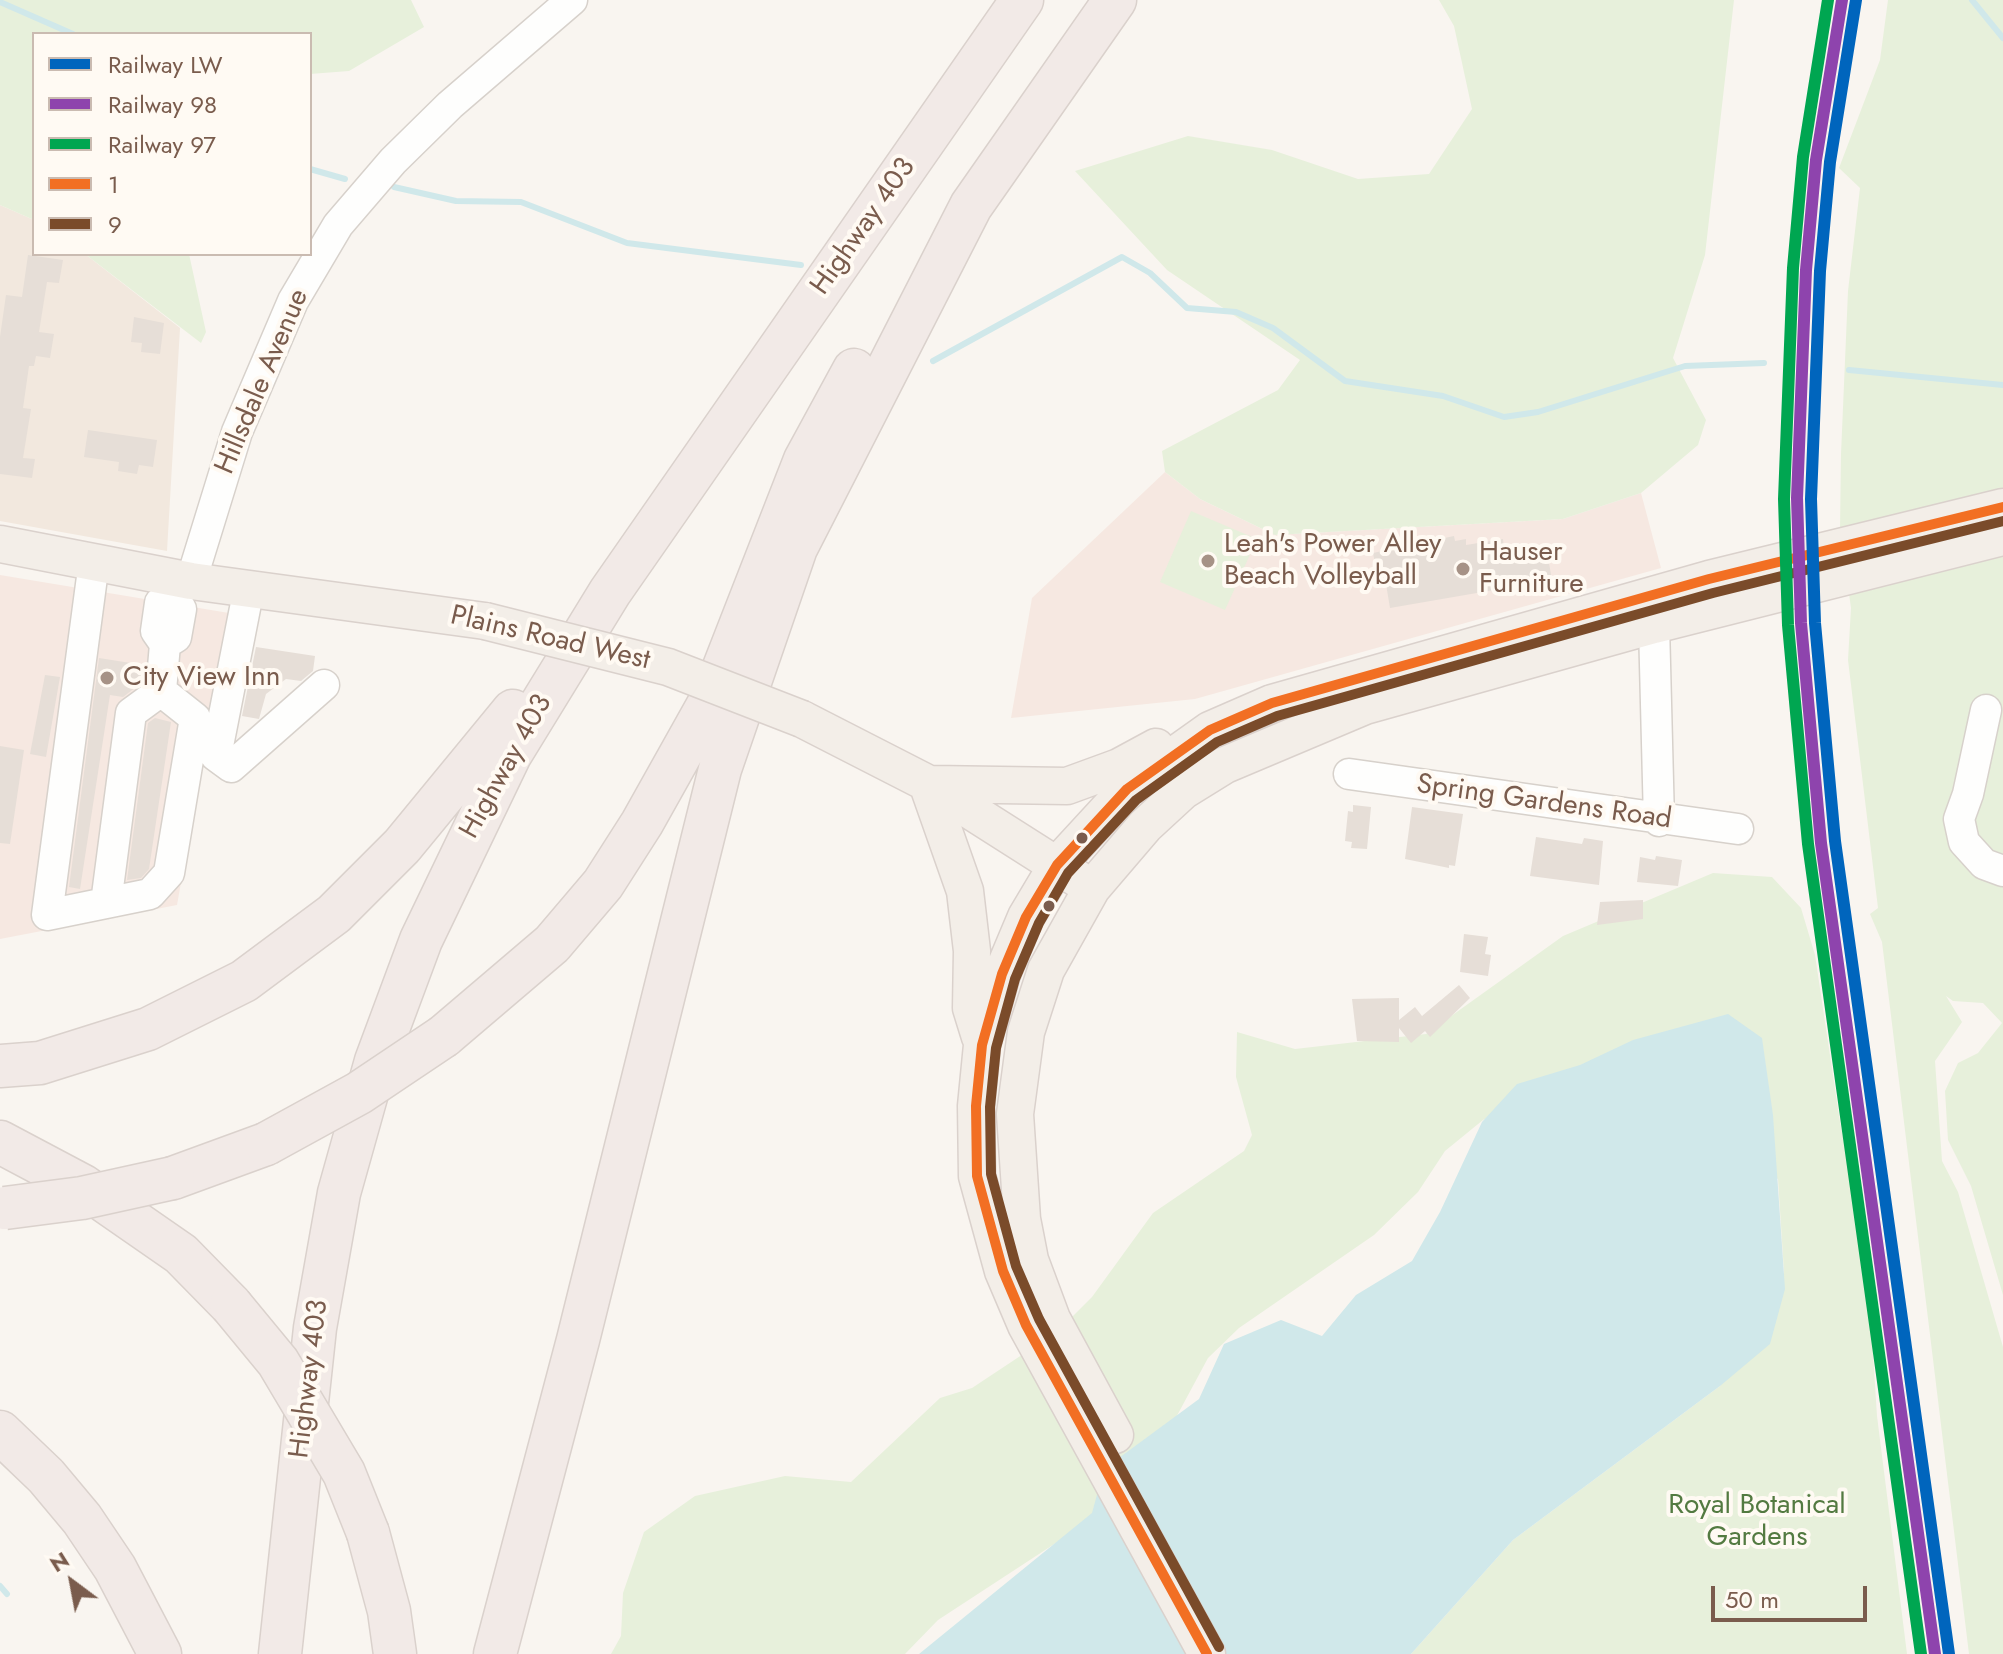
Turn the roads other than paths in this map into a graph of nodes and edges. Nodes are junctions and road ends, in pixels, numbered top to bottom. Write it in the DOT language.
graph roads {
  1 [pos="572,0"];
  2 [pos="1022,0"];
  3 [pos="1115,0"];
  4 [pos="971,206"];
  5 [pos="2003,507"];
  6 [pos="2003,537"];
  7 [pos="0,544"];
  8 [pos="94,562"];
  9 [pos="180,585"];
  10 [pos="249,588"];
  11 [pos="610,592"];
  12 [pos="1715,593"];
  13 [pos="1654,625"];
  14 [pos="324,685"];
  15 [pos="161,691"];
  16 [pos="1986,710"];
  17 [pos="1210,730"];
  18 [pos="1349,774"];
  19 [pos="927,783"];
  20 [pos="1659,821"];
  21 [pos="1738,829"];
  22 [pos="1057,865"];
  23 [pos="2003,871"];
  24 [pos="1092,888"];
  25 [pos="106,903"];
  26 [pos="982,1045"];
  27 [pos="0,1066"];
  28 [pos="0,1142"];
  29 [pos="2,1208"];
  30 [pos="1039,1322"];
  31 [pos="0,1432"];
  32 [pos="160,1654"];
  33 [pos="280,1654"];
  34 [pos="395,1654"];
  35 [pos="495,1654"];
  36 [pos="1207,1654"];
  37 [pos="1235,1654"];
  1 -- 9 [label="street, Hillsdale Avenue"];
  2 -- 11 [label="highway, Highway 403"];
  3 -- 4 [label="highway"];
  4 -- 29 [label="highway, bridge"];
  4 -- 35 [label="highway"];
  5 -- 12 [label="main road"];
  6 -- 12 [label="main road"];
  7 -- 8 [label="main road, Plains Road West"];
  8 -- 9 [label="main road, Plains Road West"];
  8 -- 25 [label="street"];
  9 -- 10 [label="main road, Plains Road West"];
  9 -- 15 [label="street, Hillsdale Avenue"];
  10 -- 14 [label="street"];
  10 -- 19 [label="main road, Plains Road West, bridge"];
  11 -- 27 [label="highway"];
  11 -- 33 [label="highway, Highway 403"];
  12 -- 13 [label="main road"];
  12 -- 17 [label="main road"];
  13 -- 20 [label="street"];
  13 -- 24 [label="main road"];
  15 -- 25 [label="street"];
  15 -- 25 [label="street"];
  16 -- 23 [label="street"];
  17 -- 19 [label="main road"];
  17 -- 22 [label="main road"];
  18 -- 20 [label="street, Spring Gardens Road"];
  19 -- 22 [label="main road, Plains Road West"];
  19 -- 26 [label="main road"];
  20 -- 21 [label="street, Spring Gardens Road"];
  22 -- 24 [label="main road, Plains Road West"];
  22 -- 26 [label="main road"];
  24 -- 30 [label="main road"];
  26 -- 30 [label="main road"];
  28 -- 34 [label="highway, bridge"];
  30 -- 36 [label="main road"];
  30 -- 37 [label="main road"];
  31 -- 32 [label="highway"];
}
